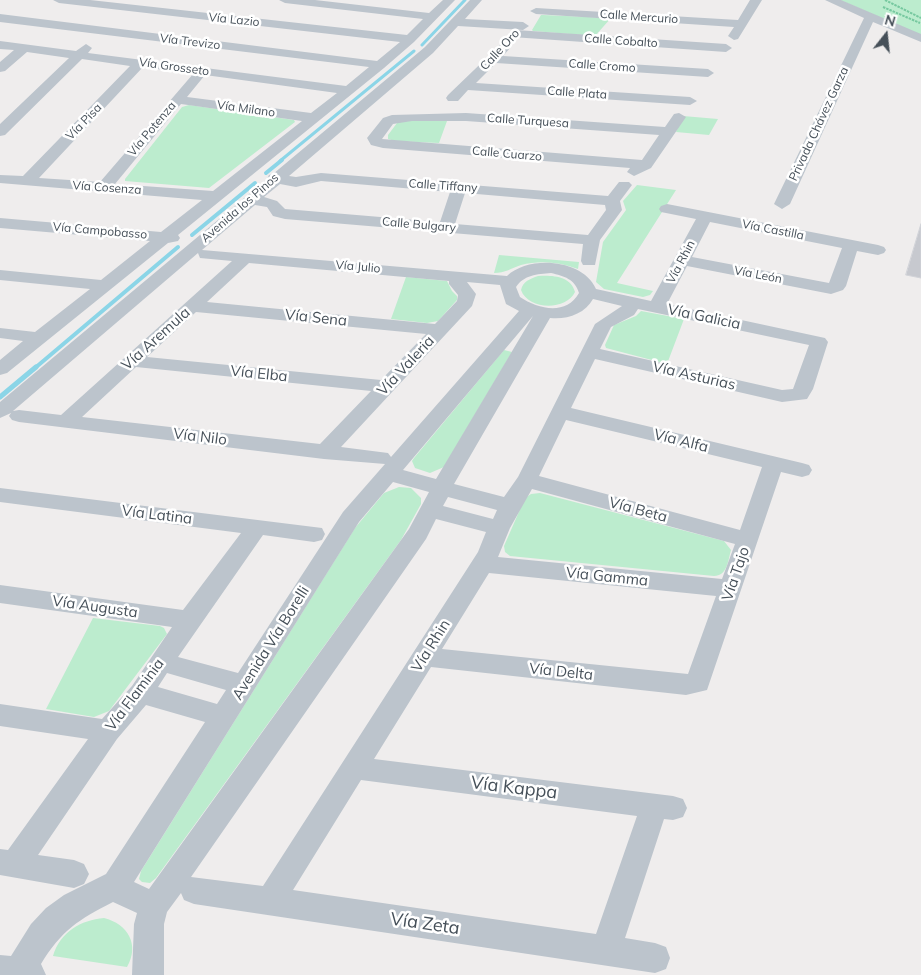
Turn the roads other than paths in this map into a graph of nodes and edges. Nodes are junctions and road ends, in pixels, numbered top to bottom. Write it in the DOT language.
graph roads {
  1 [pos="59,0"];
  2 [pos="153,0"];
  3 [pos="285,0"];
  4 [pos="449,0"];
  5 [pos="476,0"];
  6 [pos="545,0"];
  7 [pos="756,0"];
  8 [pos="831,0"];
  9 [pos="139,10"];
  10 [pos="434,17"];
  11 [pos="870,17"];
  12 [pos="0,18"];
  13 [pos="460,18"];
  14 [pos="526,22"];
  15 [pos="742,24"];
  16 [pos="108,32"];
  17 [pos="921,38"];
  18 [pos="406,42"];
  19 [pos="0,45"];
  20 [pos="24,48"];
  21 [pos="726,48"];
  22 [pos="428,50"];
  23 [pos="79,55"];
  24 [pos="495,59"];
  25 [pos="140,63"];
  26 [pos="380,65"];
  27 [pos="0,68"];
  28 [pos="202,71"];
  29 [pos="708,73"];
  30 [pos="465,86"];
  31 [pos="348,90"];
  32 [pos="453,98"];
  33 [pos="178,100"];
  34 [pos="690,101"];
  35 [pos="351,114"];
  36 [pos="314,118"];
  37 [pos="333,129"];
  38 [pos="374,129"];
  39 [pos="0,132"];
  40 [pos="669,132"];
  41 [pos="646,165"];
  42 [pos="243,174"];
  43 [pos="0,179"];
  44 [pos="273,180"];
  45 [pos="27,181"];
  46 [pos="103,188"];
  47 [pos="459,188"];
  48 [pos="215,196"];
  49 [pos="250,199"];
  50 [pos="612,201"];
  51 [pos="782,204"];
  52 [pos="667,209"];
  53 [pos="705,217"];
  54 [pos="0,223"];
  55 [pos="446,227"];
  56 [pos="164,237"];
  57 [pos="592,240"];
  58 [pos="851,245"];
  59 [pos="203,248"];
  60 [pos="878,250"];
  61 [pos="246,257"];
  62 [pos="682,260"];
  63 [pos="589,261"];
  64 [pos="0,275"];
  65 [pos="461,283"];
  66 [pos="104,285"];
  67 [pos="509,287"];
  68 [pos="584,299"];
  69 [pos="633,302"];
  70 [pos="193,306"];
  71 [pos="657,307"];
  72 [pos="536,311"];
  73 [pos="611,318"];
  74 [pos="440,330"];
  75 [pos="0,334"];
  76 [pos="521,334"];
  77 [pos="39,338"];
  78 [pos="590,352"];
  79 [pos="132,361"];
  80 [pos="0,369"];
  81 [pos="387,387"];
  82 [pos="798,396"];
  83 [pos="560,412"];
  84 [pos="10,414"];
  85 [pos="66,421"];
  86 [pos="324,452"];
  87 [pos="774,464"];
  88 [pos="386,466"];
  89 [pos="802,470"];
  90 [pos="528,480"];
  91 [pos="0,495"];
  92 [pos="436,499"];
  93 [pos="510,506"];
  94 [pos="257,527"];
  95 [pos="499,528"];
  96 [pos="314,534"];
  97 [pos="748,540"];
  98 [pos="482,564"];
  99 [pos="731,589"];
  100 [pos="0,594"];
  101 [pos="189,620"];
  102 [pos="424,657"];
  103 [pos="162,662"];
  104 [pos="698,683"];
  105 [pos="245,685"];
  106 [pos="141,693"];
  107 [pos="0,715"];
  108 [pos="225,717"];
  109 [pos="108,731"];
  110 [pos="355,768"];
  111 [pos="8,863"];
  112 [pos="74,874"];
  113 [pos="112,887"];
  114 [pos="194,890"];
  115 [pos="270,901"];
  116 [pos="154,906"];
  117 [pos="606,950"];
  118 [pos="656,958"];
  119 [pos="16,973"];
  120 [pos="148,975"];
  1 -- 9 [label="street, Vía Lazio"];
  2 -- 9 [label="street"];
  3 -- 10 [label="street"];
  4 -- 10 [label="street, Avenida los Pinos"];
  5 -- 13 [label="street, Avenida los Pinos"];
  6 -- 14 [label="street, Calle Oro"];
  7 -- 15 [label="street"];
  8 -- 11 [label="street"];
  9 -- 16 [label="street"];
  9 -- 18 [label="street, Vía Lazio"];
  10 -- 18 [label="street, Avenida los Pinos"];
  11 -- 17 [label="street"];
  11 -- 51 [label="street, Privada Chávez Garza"];
  12 -- 16 [label="street, Vía Trevizo"];
  13 -- 14 [label="street"];
  13 -- 22 [label="street, Avenida los Pinos"];
  14 -- 15 [label="street, Calle Mercurio"];
  14 -- 21 [label="street, Calle Cobalto"];
  14 -- 24 [label="street, Calle Oro"];
  15 -- 21 [label="street"];
  16 -- 23 [label="street"];
  16 -- 26 [label="street, Vía Trevizo"];
  18 -- 22 [label="street, Vía Lazio"];
  18 -- 26 [label="street, Avenida los Pinos"];
  19 -- 20 [label="street, Vía Grosseto"];
  20 -- 23 [label="street, Vía Grosseto"];
  20 -- 27 [label="street"];
  21 -- 29 [label="street"];
  22 -- 35 [label="street, Avenida los Pinos"];
  23 -- 25 [label="street, Vía Grosseto"];
  23 -- 39 [label="street"];
  24 -- 29 [label="street, Calle Cromo"];
  24 -- 30 [label="street, Calle Oro"];
  25 -- 28 [label="street, Vía Grosseto"];
  25 -- 45 [label="street, Vía Pisa"];
  26 -- 31 [label="street, Avenida los Pinos"];
  28 -- 31 [label="street, Vía Grosseto"];
  28 -- 33 [label="street, Vía Potenza"];
  29 -- 34 [label="street"];
  30 -- 32 [label="street, Calle Oro"];
  30 -- 34 [label="street, Calle Plata"];
  31 -- 36 [label="street, Avenida los Pinos"];
  33 -- 36 [label="street, Vía Milano"];
  33 -- 46 [label="street, Vía Potenza"];
  34 -- 40 [label="street"];
  35 -- 37 [label="street, Avenida los Pinos"];
  35 -- 38 [label="street"];
  36 -- 42 [label="street, Avenida los Pinos"];
  37 -- 38 [label="street"];
  37 -- 44 [label="street, Avenida los Pinos"];
  38 -- 40 [label="street, Calle Turquesa"];
  38 -- 41 [label="street, Calle Cuarzo"];
  40 -- 41 [label="street"];
  41 -- 50 [label="street"];
  42 -- 44 [label="street, Calle Tiffany"];
  42 -- 48 [label="street, Avenida los Pinos"];
  43 -- 45 [label="street, Vía Cosenza"];
  44 -- 47 [label="street, Calle Tiffany"];
  44 -- 49 [label="street, Avenida los Pinos"];
  45 -- 46 [label="street, Vía Cosenza"];
  46 -- 48 [label="street, Vía Cosenza"];
  47 -- 50 [label="street, Calle Tiffany"];
  47 -- 55 [label="street"];
  48 -- 56 [label="street, Avenida los Pinos"];
  49 -- 55 [label="street, Calle Bulgary"];
  49 -- 59 [label="street, Avenida los Pinos"];
  50 -- 57 [label="street"];
  52 -- 53 [label="street, Vía Castilla"];
  53 -- 58 [label="street, Vía Castilla"];
  53 -- 62 [label="street, Vía Rhin"];
  54 -- 56 [label="street, Vía Campobasso"];
  55 -- 57 [label="street, Calle Bulgary"];
  56 -- 59 [label="street, Vía Campobasso"];
  56 -- 66 [label="street, Avenida los Pinos"];
  57 -- 63 [label="street"];
  58 -- 60 [label="street, Vía Castilla"];
  58 -- 62 [label="street, Vía León"];
  59 -- 61 [label="street, Vía Julio"];
  59 -- 84 [label="street, Avenida los Pinos"];
  61 -- 65 [label="street, Vía Julio"];
  61 -- 70 [label="street, Vía Aremula"];
  62 -- 71 [label="street, Vía Rhin"];
  64 -- 66 [label="street"];
  65 -- 67 [label="street, Vía Julio"];
  65 -- 74 [label="street, Vía Valeria"];
  66 -- 77 [label="street, Avenida los Pinos"];
  67 -- 68 [label="street"];
  67 -- 72 [label="street"];
  68 -- 69 [label="street, Vía Galicia"];
  68 -- 72 [label="street"];
  68 -- 73 [label="street"];
  69 -- 71 [label="street, Vía Galicia"];
  69 -- 73 [label="street, Vía Rhin"];
  70 -- 74 [label="street, Vía Sena"];
  70 -- 79 [label="street, Vía Aremula"];
  71 -- 82 [label="street, Vía Galicia"];
  72 -- 76 [label="street, Avenida Vía Borelli"];
  73 -- 78 [label="street, Vía Rhin"];
  74 -- 81 [label="street, Vía Valeria"];
  75 -- 77 [label="street"];
  76 -- 88 [label="street, Avenida Vía Borelli"];
  76 -- 92 [label="street, Avenida Vía Borelli"];
  77 -- 80 [label="street, Avenida los Pinos"];
  78 -- 82 [label="street, Vía Asturias"];
  78 -- 83 [label="street, Vía Rhin"];
  79 -- 81 [label="street, Vía Elba"];
  79 -- 85 [label="street, Vía Aremula"];
  81 -- 86 [label="street, Vía Valeria"];
  83 -- 87 [label="street, Vía Alfa"];
  83 -- 90 [label="street, Vía Rhin"];
  84 -- 85 [label="street, Vía Nilo"];
  85 -- 86 [label="street, Vía Nilo"];
  86 -- 88 [label="street, Vía Nilo"];
  87 -- 89 [label="street, Vía Alfa"];
  87 -- 97 [label="street, Vía Tajo"];
  88 -- 92 [label="street, Vía Nilo"];
  88 -- 105 [label="street, Avenida Vía Borelli"];
  90 -- 93 [label="street, Vía Rhin"];
  90 -- 97 [label="street, Vía Beta"];
  91 -- 94 [label="street, Vía Latina"];
  92 -- 93 [label="street"];
  92 -- 95 [label="street"];
  92 -- 116 [label="street, Avenida Vía Borelli"];
  93 -- 95 [label="street, Vía Rhin"];
  94 -- 96 [label="street, Vía Latina"];
  94 -- 101 [label="street, Vía Flaminia"];
  95 -- 98 [label="street, Vía Rhin"];
  97 -- 99 [label="street, Vía Tajo"];
  98 -- 99 [label="street, Vía Gamma"];
  98 -- 102 [label="street, Vía Rhin"];
  99 -- 104 [label="street, Vía Tajo"];
  100 -- 101 [label="street, Vía Augusta"];
  101 -- 103 [label="street, Vía Flaminia"];
  102 -- 104 [label="street, Vía Delta"];
  102 -- 110 [label="street, Vía Rhin"];
  103 -- 105 [label="street"];
  103 -- 106 [label="street, Vía Flaminia"];
  105 -- 108 [label="street, Avenida Vía Borelli"];
  106 -- 108 [label="street"];
  106 -- 109 [label="street, Vía Flaminia"];
  107 -- 109 [label="street"];
  108 -- 113 [label="street, Avenida Vía Borelli"];
  109 -- 111 [label="street, Vía Flaminia"];
  110 -- 115 [label="street, Vía Rhin"];
  110 -- 117 [label="street, Vía Kappa"];
  111 -- 112 [label="street"];
  113 -- 116 [label="street"];
  113 -- 119 [label="street, Avenida Vía Borelli"];
  114 -- 115 [label="street, Vía Zeta"];
  115 -- 117 [label="street, Vía Zeta"];
  116 -- 120 [label="street, Avenida Vía Borelli"];
  117 -- 118 [label="street, Vía Zeta"];
}
